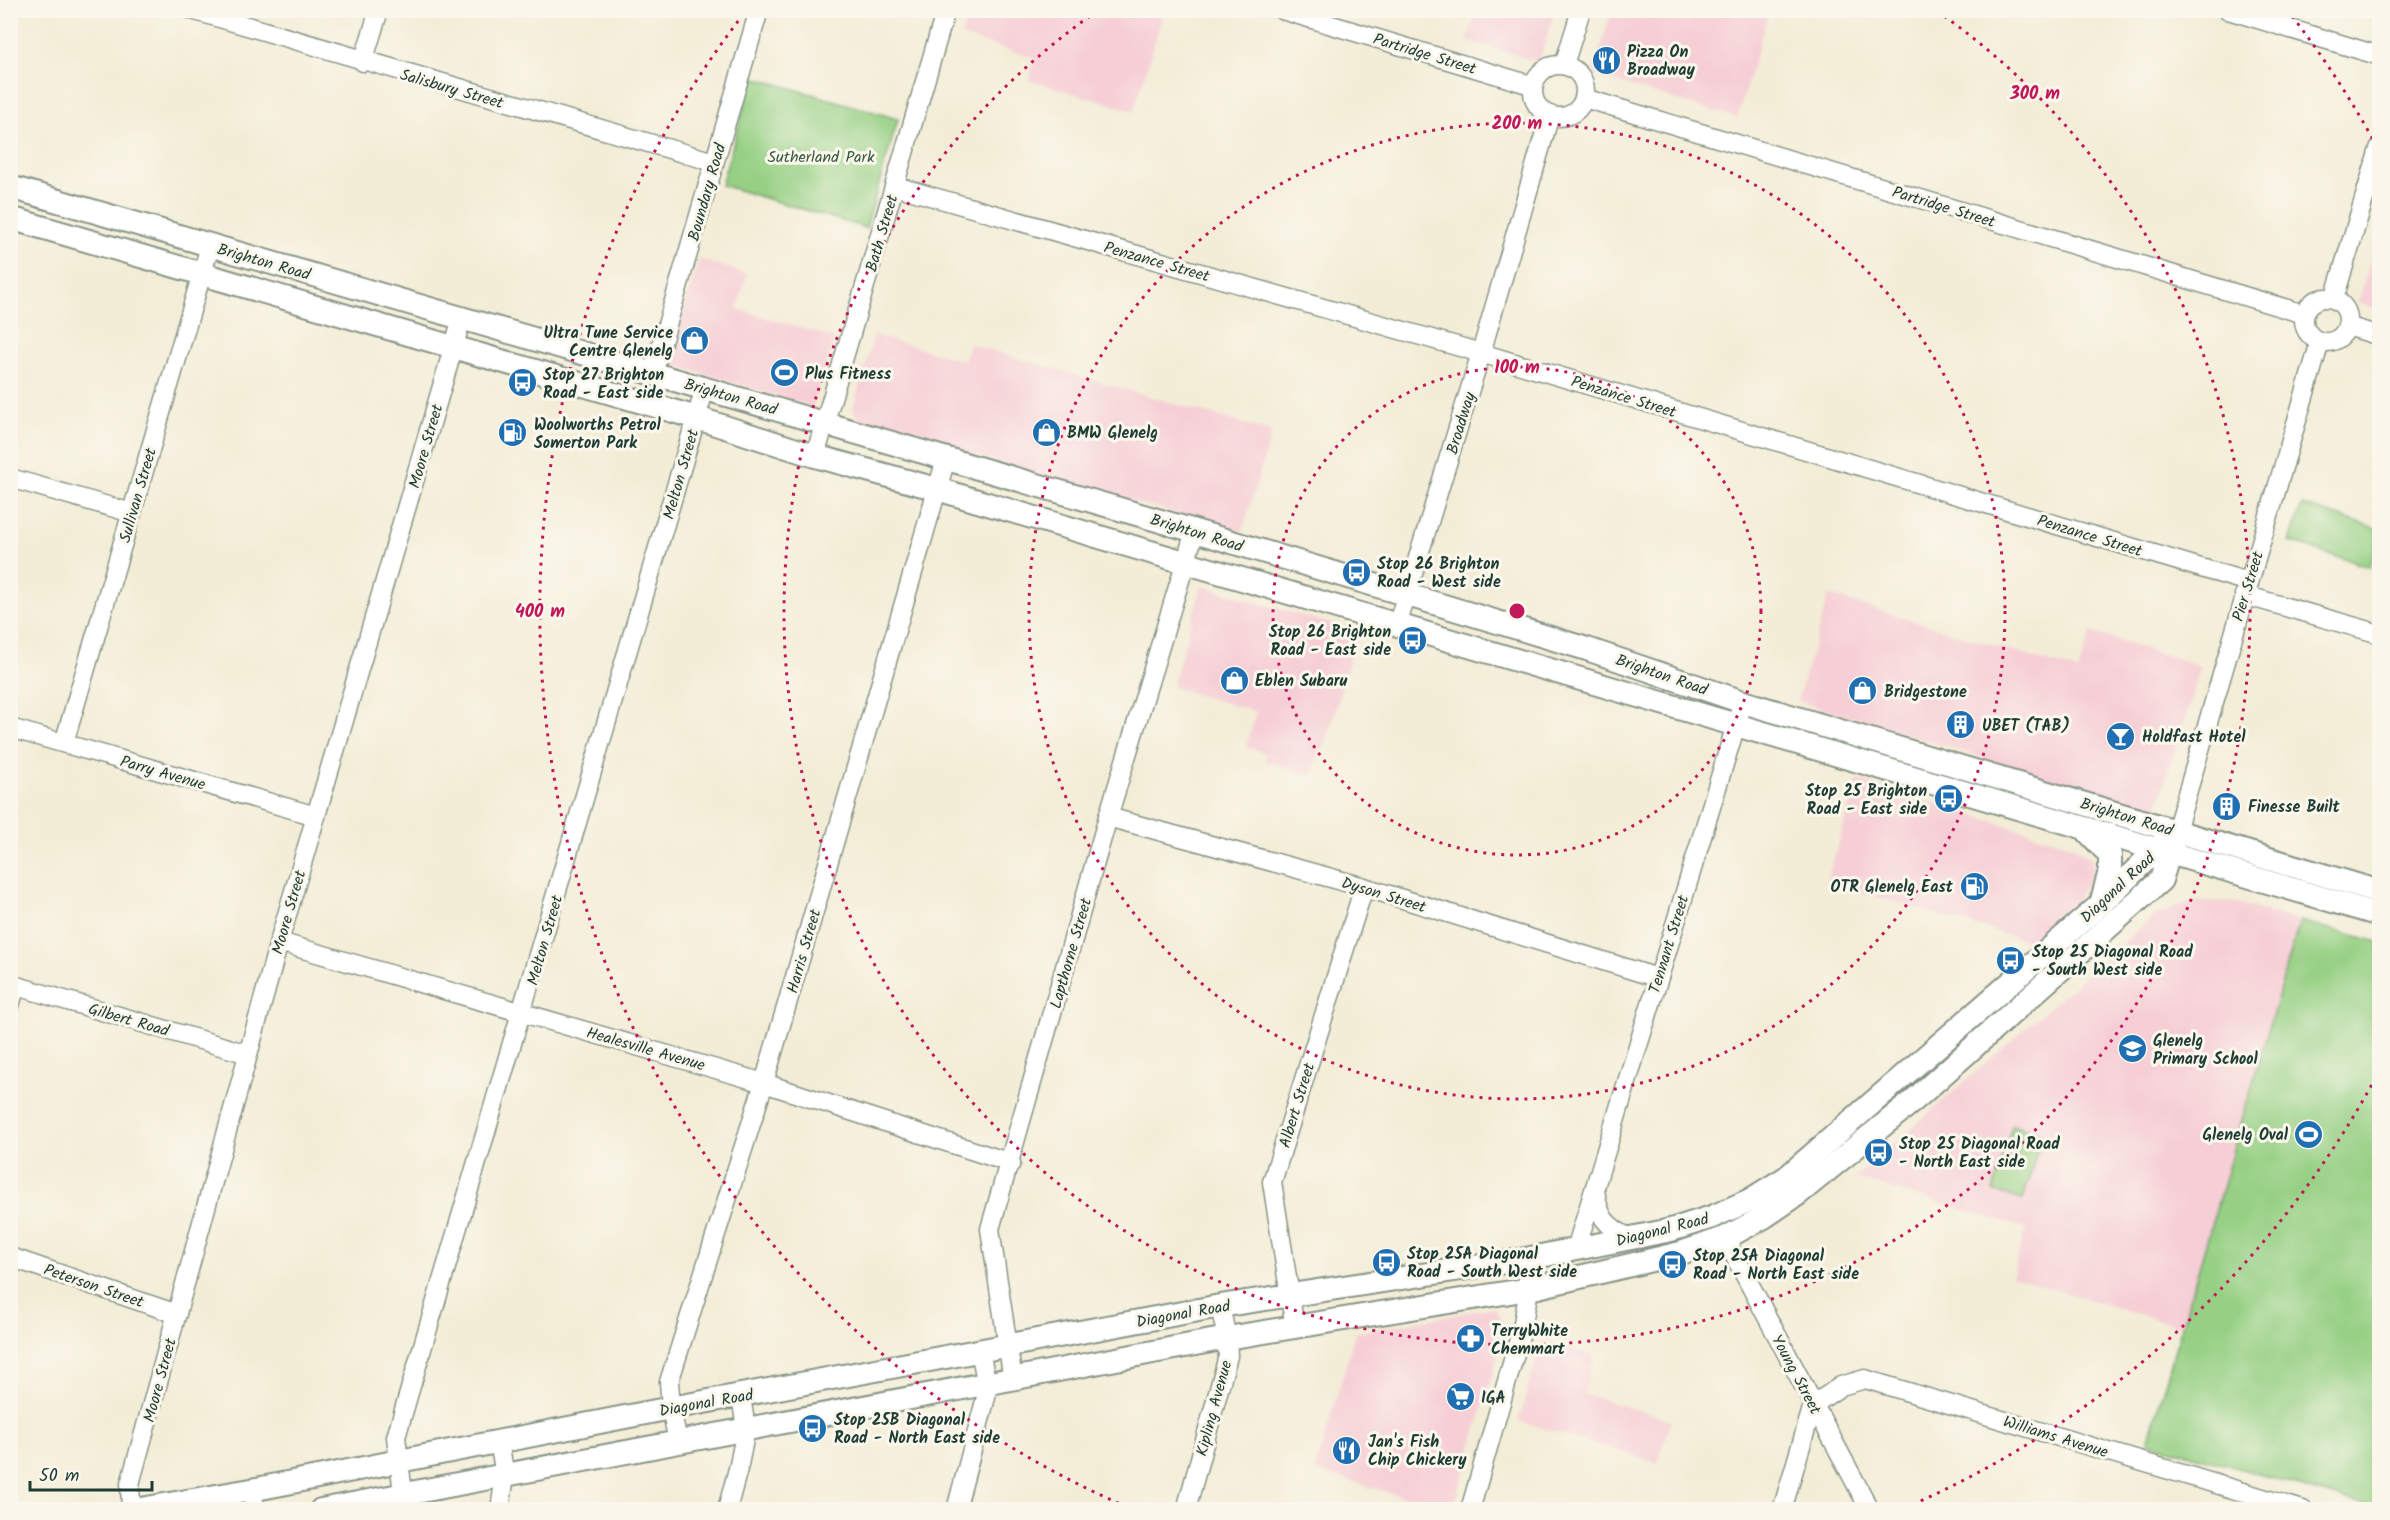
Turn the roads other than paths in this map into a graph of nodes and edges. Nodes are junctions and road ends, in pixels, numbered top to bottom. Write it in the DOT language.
graph roads {
  1 [pos="192,10"];
  2 [pos="379,10"];
  3 [pos="759,10"];
  4 [pos="946,10"];
  5 [pos="1282,10"];
  6 [pos="1581,10"];
  7 [pos="2228,10"];
  8 [pos="2379,56"];
  9 [pos="363,62"];
  10 [pos="1564,65"];
  11 [pos="1534,86"];
  12 [pos="1584,99"];
  13 [pos="1550,115"];
  14 [pos="2379,146"];
  15 [pos="714,162"];
  16 [pos="895,186"];
  17 [pos="10,187"];
  18 [pos="10,218"];
  19 [pos="210,246"];
  20 [pos="202,275"];
  21 [pos="2334,299"];
  22 [pos="2304,314"];
  23 [pos="462,318"];
  24 [pos="2347,326"];
  25 [pos="2379,336"];
  26 [pos="2320,342"];
  27 [pos="454,347"];
  28 [pos="1481,353"];
  29 [pos="653,373"];
  30 [pos="705,388"];
  31 [pos="697,418"];
  32 [pos="825,423"];
  33 [pos="815,456"];
  34 [pos="946,459"];
  35 [pos="10,478"];
  36 [pos="937,489"];
  37 [pos="132,513"];
  38 [pos="1195,531"];
  39 [pos="1186,562"];
  40 [pos="2246,589"];
  41 [pos="1406,596"];
  42 [pos="1397,626"];
  43 [pos="2379,634"];
  44 [pos="1743,702"];
  45 [pos="1735,724"];
  46 [pos="10,728"];
  47 [pos="64,743"];
  48 [pos="316,816"];
  49 [pos="1108,817"];
  50 [pos="2086,830"];
  51 [pos="2176,831"];
  52 [pos="2162,852"];
  53 [pos="1364,887"];
  54 [pos="2379,892"];
  55 [pos="2100,905"];
  56 [pos="2379,915"];
  57 [pos="279,942"];
  58 [pos="1658,978"];
  59 [pos="13,985"];
  60 [pos="10,1005"];
  61 [pos="523,1012"];
  62 [pos="248,1054"];
  63 [pos="764,1083"];
  64 [pos="1011,1163"];
  65 [pos="1595,1187"];
  66 [pos="1630,1238"];
  67 [pos="1725,1238"];
  68 [pos="1576,1249"];
  69 [pos="10,1257"];
  70 [pos="1526,1259"];
  71 [pos="1529,1289"];
  72 [pos="1289,1294"];
  73 [pos="1495,1295"];
  74 [pos="1220,1306"];
  75 [pos="177,1314"];
  76 [pos="1295,1328"];
  77 [pos="1227,1338"];
  78 [pos="1520,1338"];
  79 [pos="1006,1346"];
  80 [pos="980,1351"];
  81 [pos="1013,1380"];
  82 [pos="987,1385"];
  83 [pos="741,1396"];
  84 [pos="1813,1405"];
  85 [pos="671,1408"];
  86 [pos="746,1429"];
  87 [pos="499,1442"];
  88 [pos="678,1442"];
  89 [pos="397,1460"];
  90 [pos="505,1475"];
  91 [pos="403,1493"];
  92 [pos="254,1500"];
  93 [pos="133,1509"];
  94 [pos="321,1509"];
  95 [pos="500,1509"];
  96 [pos="726,1509"];
  97 [pos="956,1509"];
  98 [pos="1186,1509"];
  99 [pos="1470,1509"];
  100 [pos="1782,1509"];
  101 [pos="1870,1509"];
  102 [pos="2303,1509"];
  1 -- 9 [label="street, Salisbury Street"];
  2 -- 9 [label="street"];
  3 -- 15 [label="street, Boundary Road"];
  4 -- 16 [label="street, Bath Street"];
  5 -- 11 [label="street, Partridge Street"];
  6 -- 10 [label="street"];
  7 -- 8 [label="street"];
  9 -- 15 [label="street, Salisbury Street"];
  10 -- 11 [label="street"];
  10 -- 12 [label="street"];
  11 -- 13 [label="street"];
  12 -- 13 [label="street"];
  12 -- 22 [label="street, Partridge Street"];
  13 -- 28 [label="street, Broadway"];
  14 -- 21 [label="street"];
  15 -- 29 [label="street, Boundary Road"];
  16 -- 28 [label="street, Penzance Street"];
  16 -- 32 [label="street, Bath Street"];
  17 -- 19 [label="main road, Brighton Road"];
  18 -- 20 [label="main road, Brighton Road"];
  19 -- 20 [label="street, Sullivan Street"];
  19 -- 23 [label="main road, Brighton Road"];
  20 -- 27 [label="main road, Brighton Road"];
  20 -- 37 [label="street, Sullivan Street"];
  21 -- 22 [label="street"];
  21 -- 24 [label="street"];
  22 -- 26 [label="street"];
  23 -- 27 [label="street, Moore Street"];
  23 -- 29 [label="main road, Brighton Road"];
  24 -- 25 [label="street"];
  24 -- 26 [label="street"];
  26 -- 40 [label="street, Pier Street"];
  27 -- 31 [label="main road, Brighton Road"];
  27 -- 48 [label="street, Moore Street"];
  28 -- 40 [label="street, Penzance Street"];
  28 -- 41 [label="street, Broadway"];
  29 -- 30 [label="main road, Brighton Road"];
  30 -- 31 [label="street, Melton Street"];
  30 -- 32 [label="main road, Brighton Road"];
  31 -- 33 [label="main road, Brighton Road"];
  31 -- 61 [label="street, Melton Street"];
  32 -- 33 [label="street, Bath Street"];
  32 -- 34 [label="main road, Brighton Road"];
  33 -- 36 [label="main road, Brighton Road"];
  34 -- 36 [label="street, Harris Street"];
  34 -- 38 [label="main road, Brighton Road"];
  35 -- 37 [label="street"];
  36 -- 39 [label="main road, Brighton Road"];
  36 -- 63 [label="street, Harris Street"];
  37 -- 47 [label="street, Sullivan Street"];
  38 -- 39 [label="street, Lapthorne Street"];
  38 -- 41 [label="main road, Brighton Road"];
  39 -- 42 [label="main road, Brighton Road"];
  39 -- 49 [label="street, Lapthorne Street"];
  40 -- 43 [label="street, Penzance Street"];
  40 -- 51 [label="street, Pier Street"];
  41 -- 42 [label="street, Broadway"];
  41 -- 44 [label="main road, Brighton Road"];
  42 -- 45 [label="main road, Brighton Road"];
  44 -- 45 [label="street, Tennant Street"];
  44 -- 51 [label="main road, Brighton Road"];
  45 -- 50 [label="main road, Brighton Road"];
  45 -- 58 [label="street, Tennant Street"];
  46 -- 47 [label="street, Parry Avenue"];
  47 -- 48 [label="street, Parry Avenue"];
  48 -- 57 [label="street, Moore Street"];
  49 -- 53 [label="street, Dyson Street"];
  49 -- 64 [label="street, Lapthorne Street"];
  50 -- 52 [label="main road, Brighton Road"];
  50 -- 55 [label="main road"];
  51 -- 52 [label="main road, Diagonal Road"];
  51 -- 54 [label="main road, Brighton Road"];
  52 -- 55 [label="main road, Diagonal Road"];
  52 -- 56 [label="main road, Brighton Road"];
  52 -- 67 [label="main road, Diagonal Road"];
  53 -- 58 [label="street, Dyson Street"];
  53 -- 72 [label="street, Albert Street"];
  55 -- 66 [label="main road, Diagonal Road"];
  57 -- 61 [label="street, Healesville Avenue"];
  57 -- 62 [label="street, Moore Street"];
  58 -- 65 [label="street, Tennant Street"];
  59 -- 60 [label="street"];
  59 -- 62 [label="street, Gilbert Road"];
  61 -- 63 [label="street, Healesville Avenue"];
  61 -- 89 [label="street, Melton Street"];
  62 -- 75 [label="street, Moore Street"];
  63 -- 64 [label="street, Healesville Avenue"];
  63 -- 85 [label="street, Harris Street"];
  64 -- 79 [label="street, Lapthorne Street"];
  65 -- 66 [label="street"];
  65 -- 68 [label="street, Tennant Street"];
  66 -- 68 [label="main road, Diagonal Road"];
  67 -- 71 [label="main road, Diagonal Road"];
  67 -- 84 [label="street, Young Street"];
  68 -- 70 [label="main road, Diagonal Road"];
  69 -- 75 [label="street, Peterson Street"];
  70 -- 71 [label="street"];
  70 -- 72 [label="main road, Diagonal Road"];
  71 -- 73 [label="main road, Diagonal Road"];
  71 -- 78 [label="street"];
  72 -- 74 [label="main road, Diagonal Road"];
  72 -- 76 [label="street, Albert Street"];
  73 -- 76 [label="main road, Diagonal Road"];
  73 -- 78 [label="street"];
  74 -- 77 [label="street, Kipling Avenue"];
  74 -- 79 [label="main road, Diagonal Road"];
  75 -- 93 [label="street, Moore Street"];
  76 -- 77 [label="main road, Diagonal Road"];
  77 -- 81 [label="main road, Diagonal Road"];
  77 -- 98 [label="street, Kipling Avenue"];
  78 -- 99 [label="street"];
  79 -- 80 [label="main road, Diagonal Road"];
  79 -- 81 [label="street, Lapthorne Street"];
  80 -- 82 [label="street"];
  80 -- 83 [label="main road, Diagonal Road"];
  81 -- 82 [label="main road, Diagonal Road"];
  82 -- 86 [label="main road, Diagonal Road"];
  82 -- 97 [label="street"];
  83 -- 85 [label="main road, Diagonal Road"];
  83 -- 86 [label="street"];
  84 -- 100 [label="street"];
  84 -- 101 [label="street, Young Street"];
  84 -- 102 [label="street, Williams Avenue"];
  85 -- 87 [label="main road, Diagonal Road"];
  85 -- 88 [label="street, Harris Street"];
  86 -- 88 [label="main road, Diagonal Road"];
  86 -- 96 [label="street"];
  87 -- 89 [label="main road, Diagonal Road"];
  87 -- 90 [label="street"];
  88 -- 90 [label="main road, Diagonal Road"];
  89 -- 91 [label="street, Melton Street"];
  89 -- 92 [label="main road, Diagonal Road"];
  90 -- 91 [label="main road, Diagonal Road"];
  90 -- 95 [label="street"];
  91 -- 94 [label="main road, Diagonal Road"];
  92 -- 93 [label="main road, Diagonal Road"];
}
